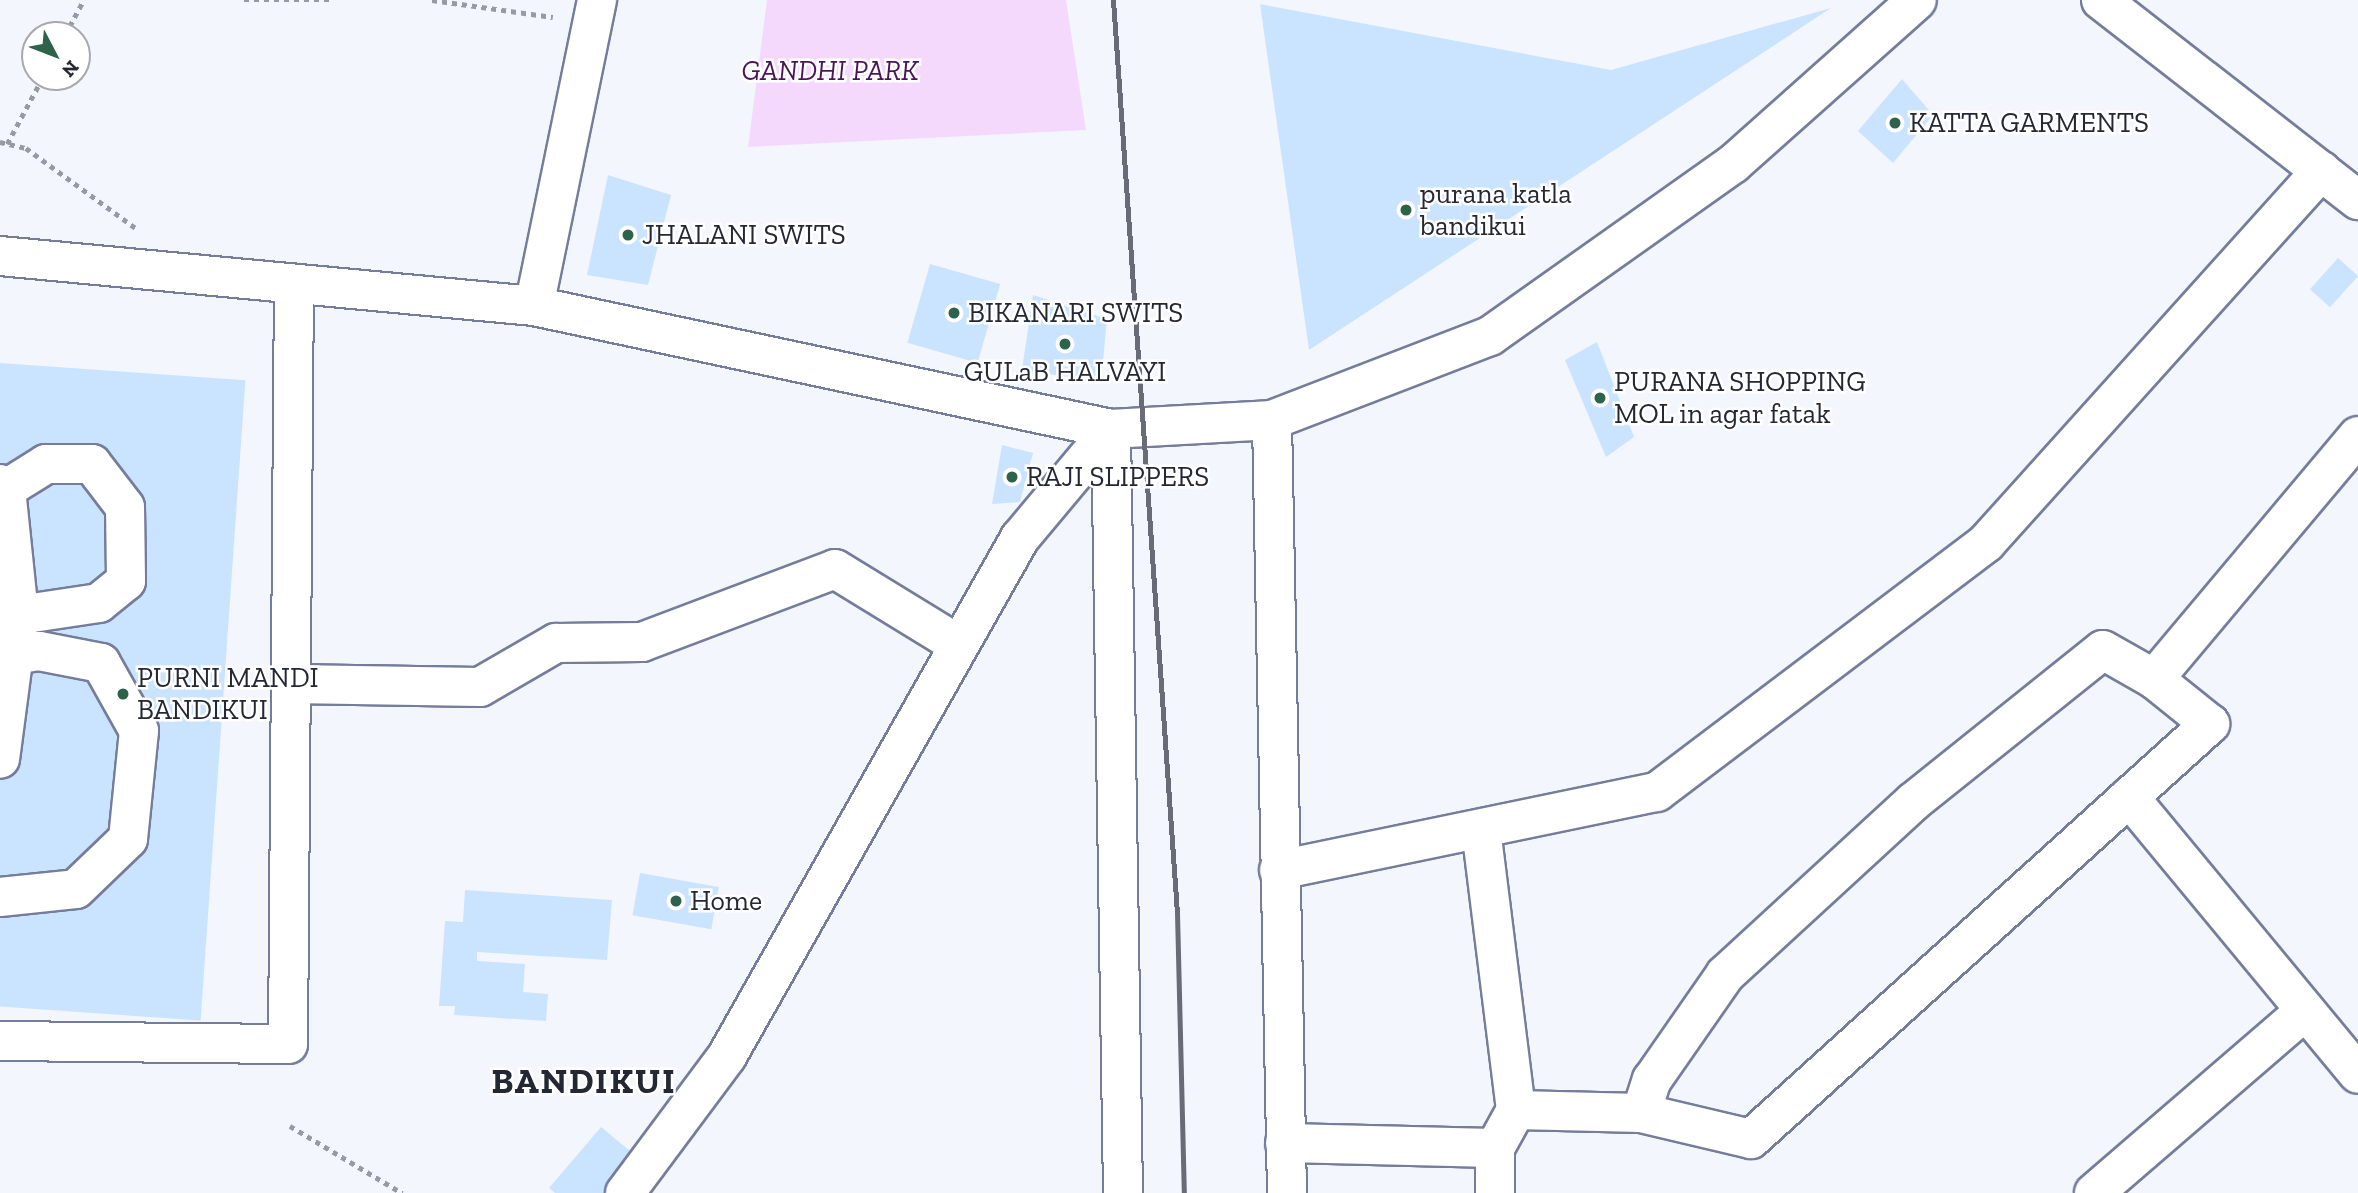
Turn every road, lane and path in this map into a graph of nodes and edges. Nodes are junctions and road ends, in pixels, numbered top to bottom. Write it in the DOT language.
graph roads {
  1 [pos="84,0"];
  2 [pos="244,0"];
  3 [pos="331,0"];
  4 [pos="432,0"];
  5 [pos="1917,0"];
  6 [pos="2101,0"];
  7 [pos="594,11"];
  8 [pos="73,21"];
  9 [pos="35,91"];
  10 [pos="0,142"];
  11 [pos="7,144"];
  12 [pos="2321,171"];
  13 [pos="2358,200"];
  14 [pos="141,233"];
  15 [pos="0,256"];
  16 [pos="294,284"];
  17 [pos="534,306"];
  18 [pos="1272,420"];
  19 [pos="1111,429"];
  20 [pos="2358,436"];
  21 [pos="3,486"];
  22 [pos="19,615"];
  23 [pos="959,645"];
  24 [pos="14,655"];
  25 [pos="2154,680"];
  26 [pos="291,684"];
  27 [pos="0,759"];
  28 [pos="2129,797"];
  29 [pos="1481,829"];
  30 [pos="1279,870"];
  31 [pos="0,897"];
  32 [pos="2305,1011"];
  33 [pos="0,1041"];
  34 [pos="2358,1074"];
  35 [pos="1516,1110"];
  36 [pos="1641,1113"];
  37 [pos="290,1126"];
  38 [pos="1285,1143"];
  39 [pos="1495,1148"];
  40 [pos="402,1193"];
  41 [pos="625,1193"];
  42 [pos="1123,1193"];
  43 [pos="1287,1193"];
  44 [pos="1495,1193"];
  45 [pos="2094,1193"];
  1 -- 8 [label="path"];
  2 -- 3 [label="path"];
  4 -- 7 [label="path"];
  5 -- 18 [label="street"];
  6 -- 12 [label="street"];
  7 -- 17 [label="street"];
  9 -- 11 [label="path"];
  10 -- 11 [label="path"];
  11 -- 14 [label="path"];
  12 -- 13 [label="street"];
  12 -- 29 [label="street"];
  15 -- 16 [label="street"];
  16 -- 17 [label="street"];
  16 -- 26 [label="street"];
  17 -- 19 [label="street"];
  18 -- 19 [label="street"];
  18 -- 30 [label="street"];
  19 -- 23 [label="street"];
  19 -- 42 [label="street"];
  20 -- 25 [label="street"];
  21 -- 22 [label="street"];
  21 -- 22 [label="street"];
  22 -- 24 [label="street"];
  23 -- 26 [label="street"];
  23 -- 41 [label="street"];
  24 -- 27 [label="street"];
  24 -- 31 [label="street"];
  25 -- 28 [label="street"];
  25 -- 36 [label="street"];
  26 -- 33 [label="street"];
  28 -- 32 [label="street"];
  28 -- 36 [label="street"];
  29 -- 30 [label="street"];
  29 -- 35 [label="street"];
  30 -- 38 [label="street"];
  32 -- 34 [label="street"];
  32 -- 45 [label="street"];
  35 -- 36 [label="street"];
  35 -- 39 [label="street"];
  37 -- 40 [label="path"];
  38 -- 39 [label="street"];
  38 -- 43 [label="street"];
  39 -- 44 [label="street"];
}
